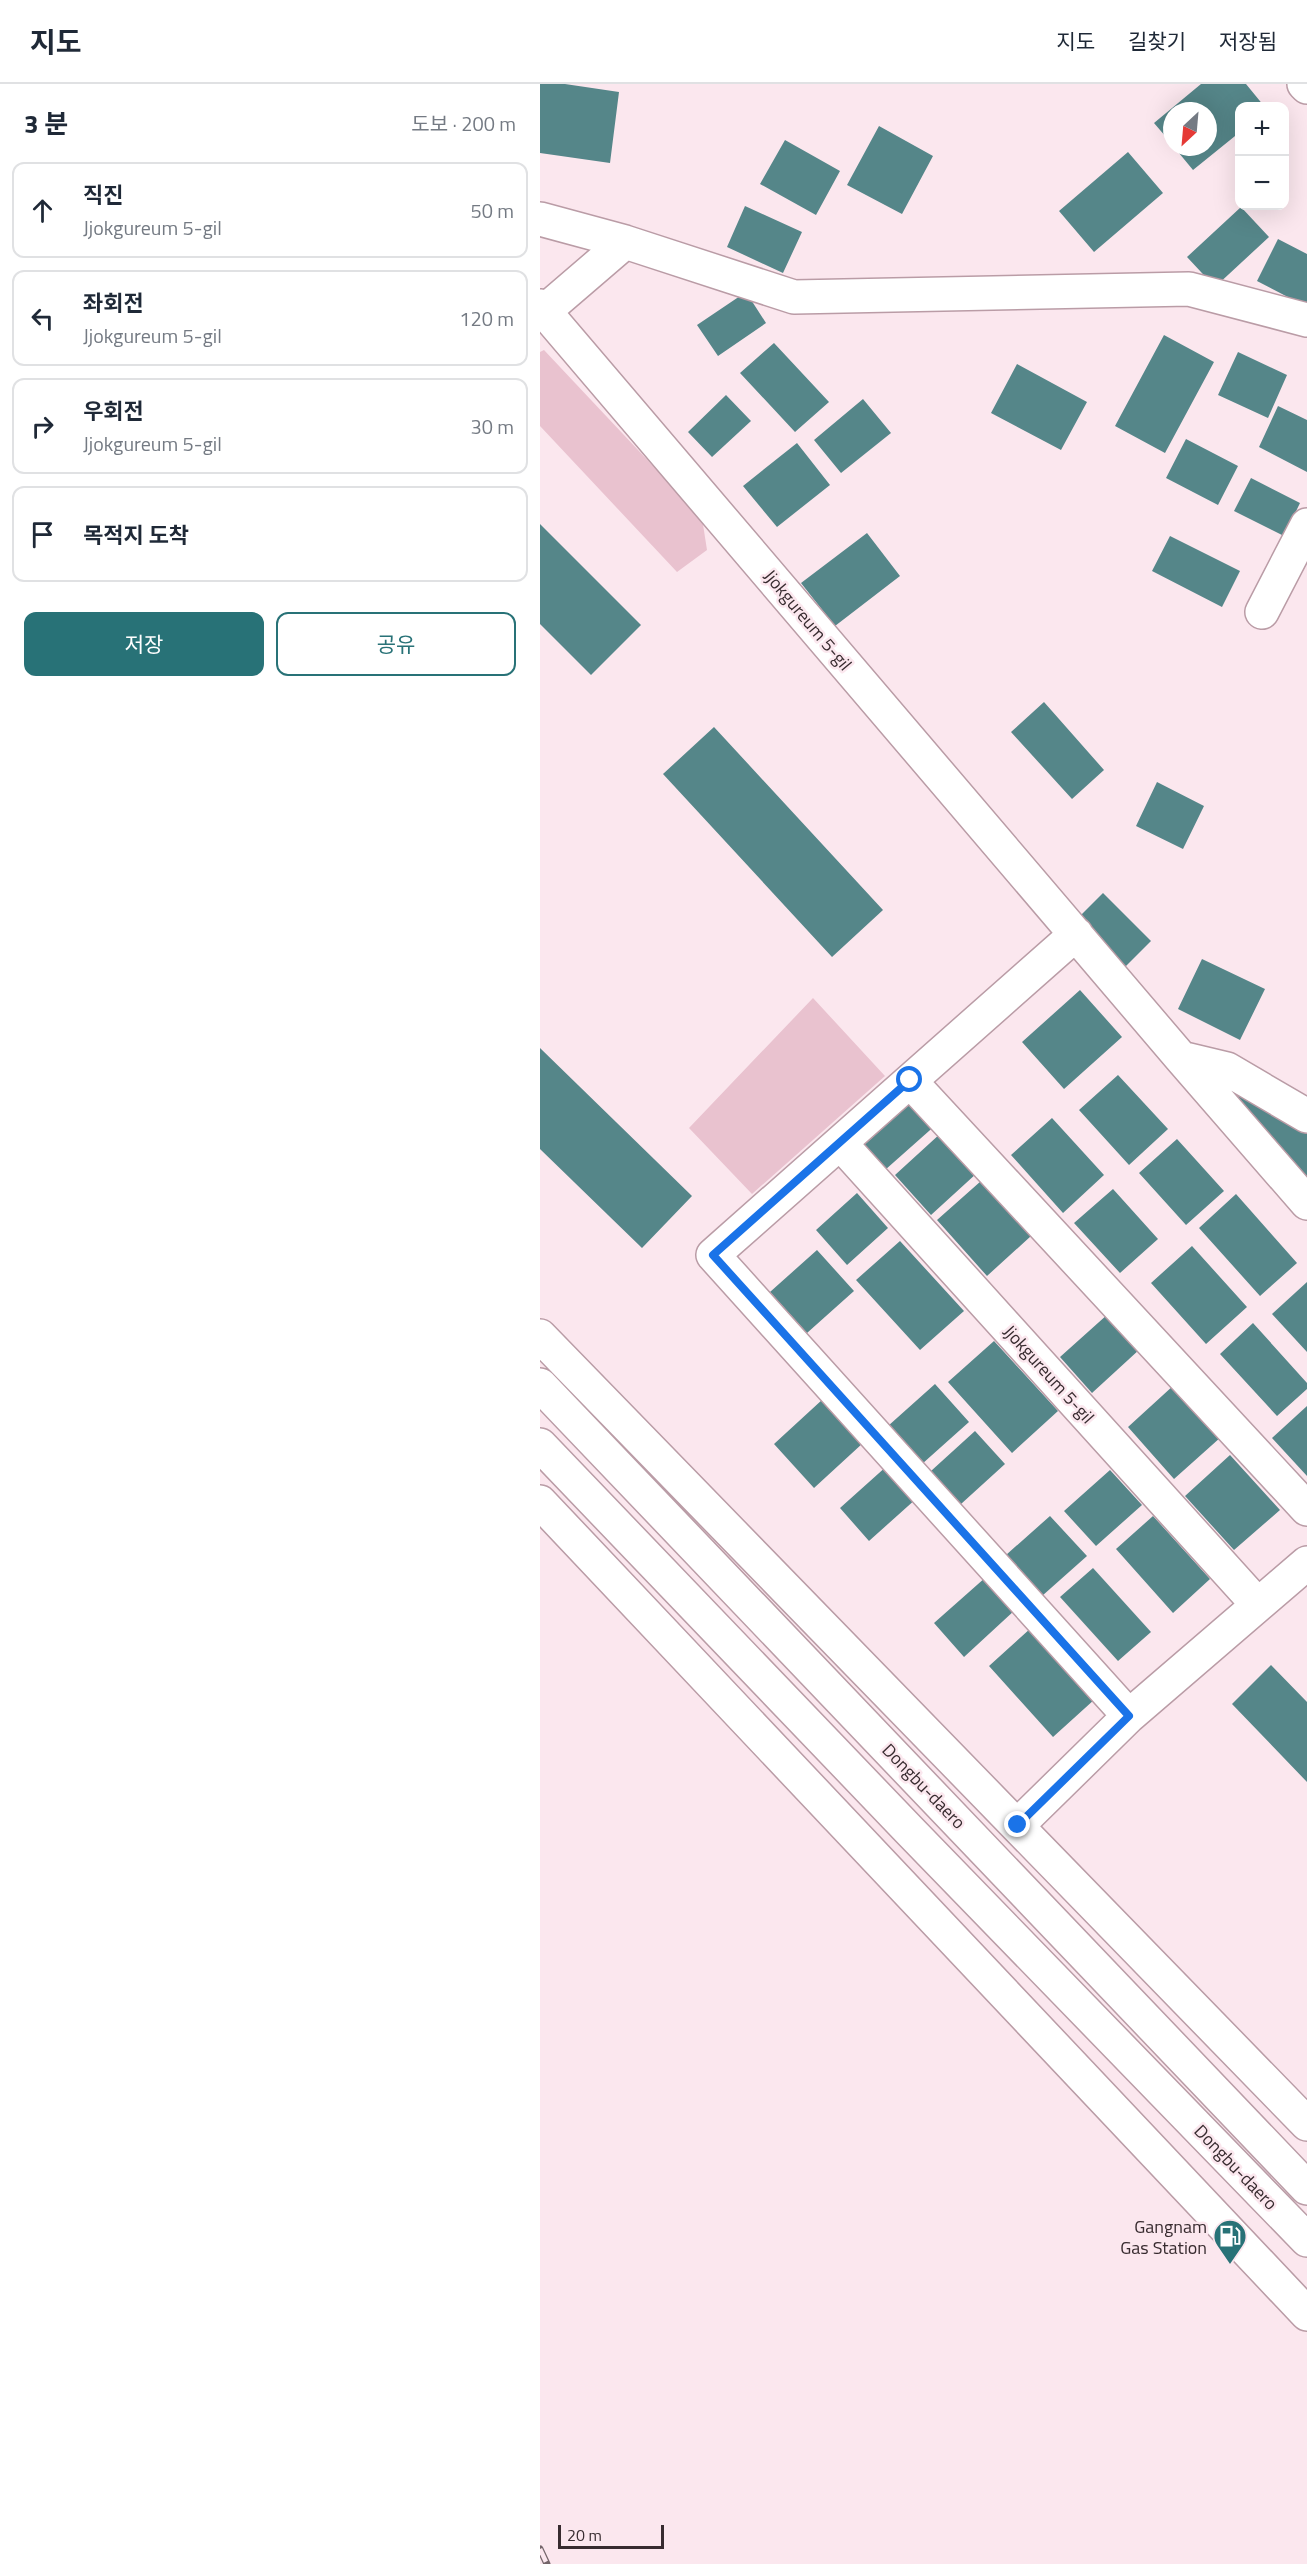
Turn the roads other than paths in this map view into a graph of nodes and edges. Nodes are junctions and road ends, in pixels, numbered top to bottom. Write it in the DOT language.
graph roads {
  1 [pos="540,219"];
  2 [pos="625,242"];
  3 [pos="542,311"];
  4 [pos="1307,320"];
  5 [pos="1307,525"];
  6 [pos="1262,612"];
  7 [pos="1076,934"];
  8 [pos="1181,1058"];
  9 [pos="910,1080"];
  10 [pos="1307,1116"];
  11 [pos="840,1143"];
  12 [pos="1307,1203"];
  13 [pos="540,1336"];
  14 [pos="540,1385"];
  15 [pos="540,1444"];
  16 [pos="540,1502"];
  17 [pos="1307,1509"];
  18 [pos="1307,1563"];
  19 [pos="1258,1605"];
  20 [pos="1129,1716"];
  21 [pos="1018,1825"];
  22 [pos="1307,2124"];
  23 [pos="1307,2188"];
  24 [pos="1307,2240"];
  25 [pos="1307,2314"];
  1 -- 2 [label="street"];
  2 -- 3 [label="street"];
  2 -- 4 [label="street"];
  3 -- 7 [label="street, Jjokgureum 5-gil"];
  5 -- 6 [label="street"];
  7 -- 8 [label="street, Jjokgureum 5-gil"];
  7 -- 9 [label="street"];
  8 -- 10 [label="street"];
  8 -- 12 [label="street, Jjokgureum 5-gil"];
  9 -- 11 [label="street"];
  9 -- 17 [label="street"];
  11 -- 19 [label="street, Jjokgureum 5-gil"];
  11 -- 20 [label="street"];
  13 -- 21 [label="street"];
  14 -- 23 [label="street, Dongbu-daero"];
  15 -- 24 [label="street, Dongbu-daero"];
  16 -- 25 [label="street"];
  18 -- 19 [label="street"];
  19 -- 20 [label="street"];
  20 -- 21 [label="street"];
  21 -- 22 [label="street"];
}
